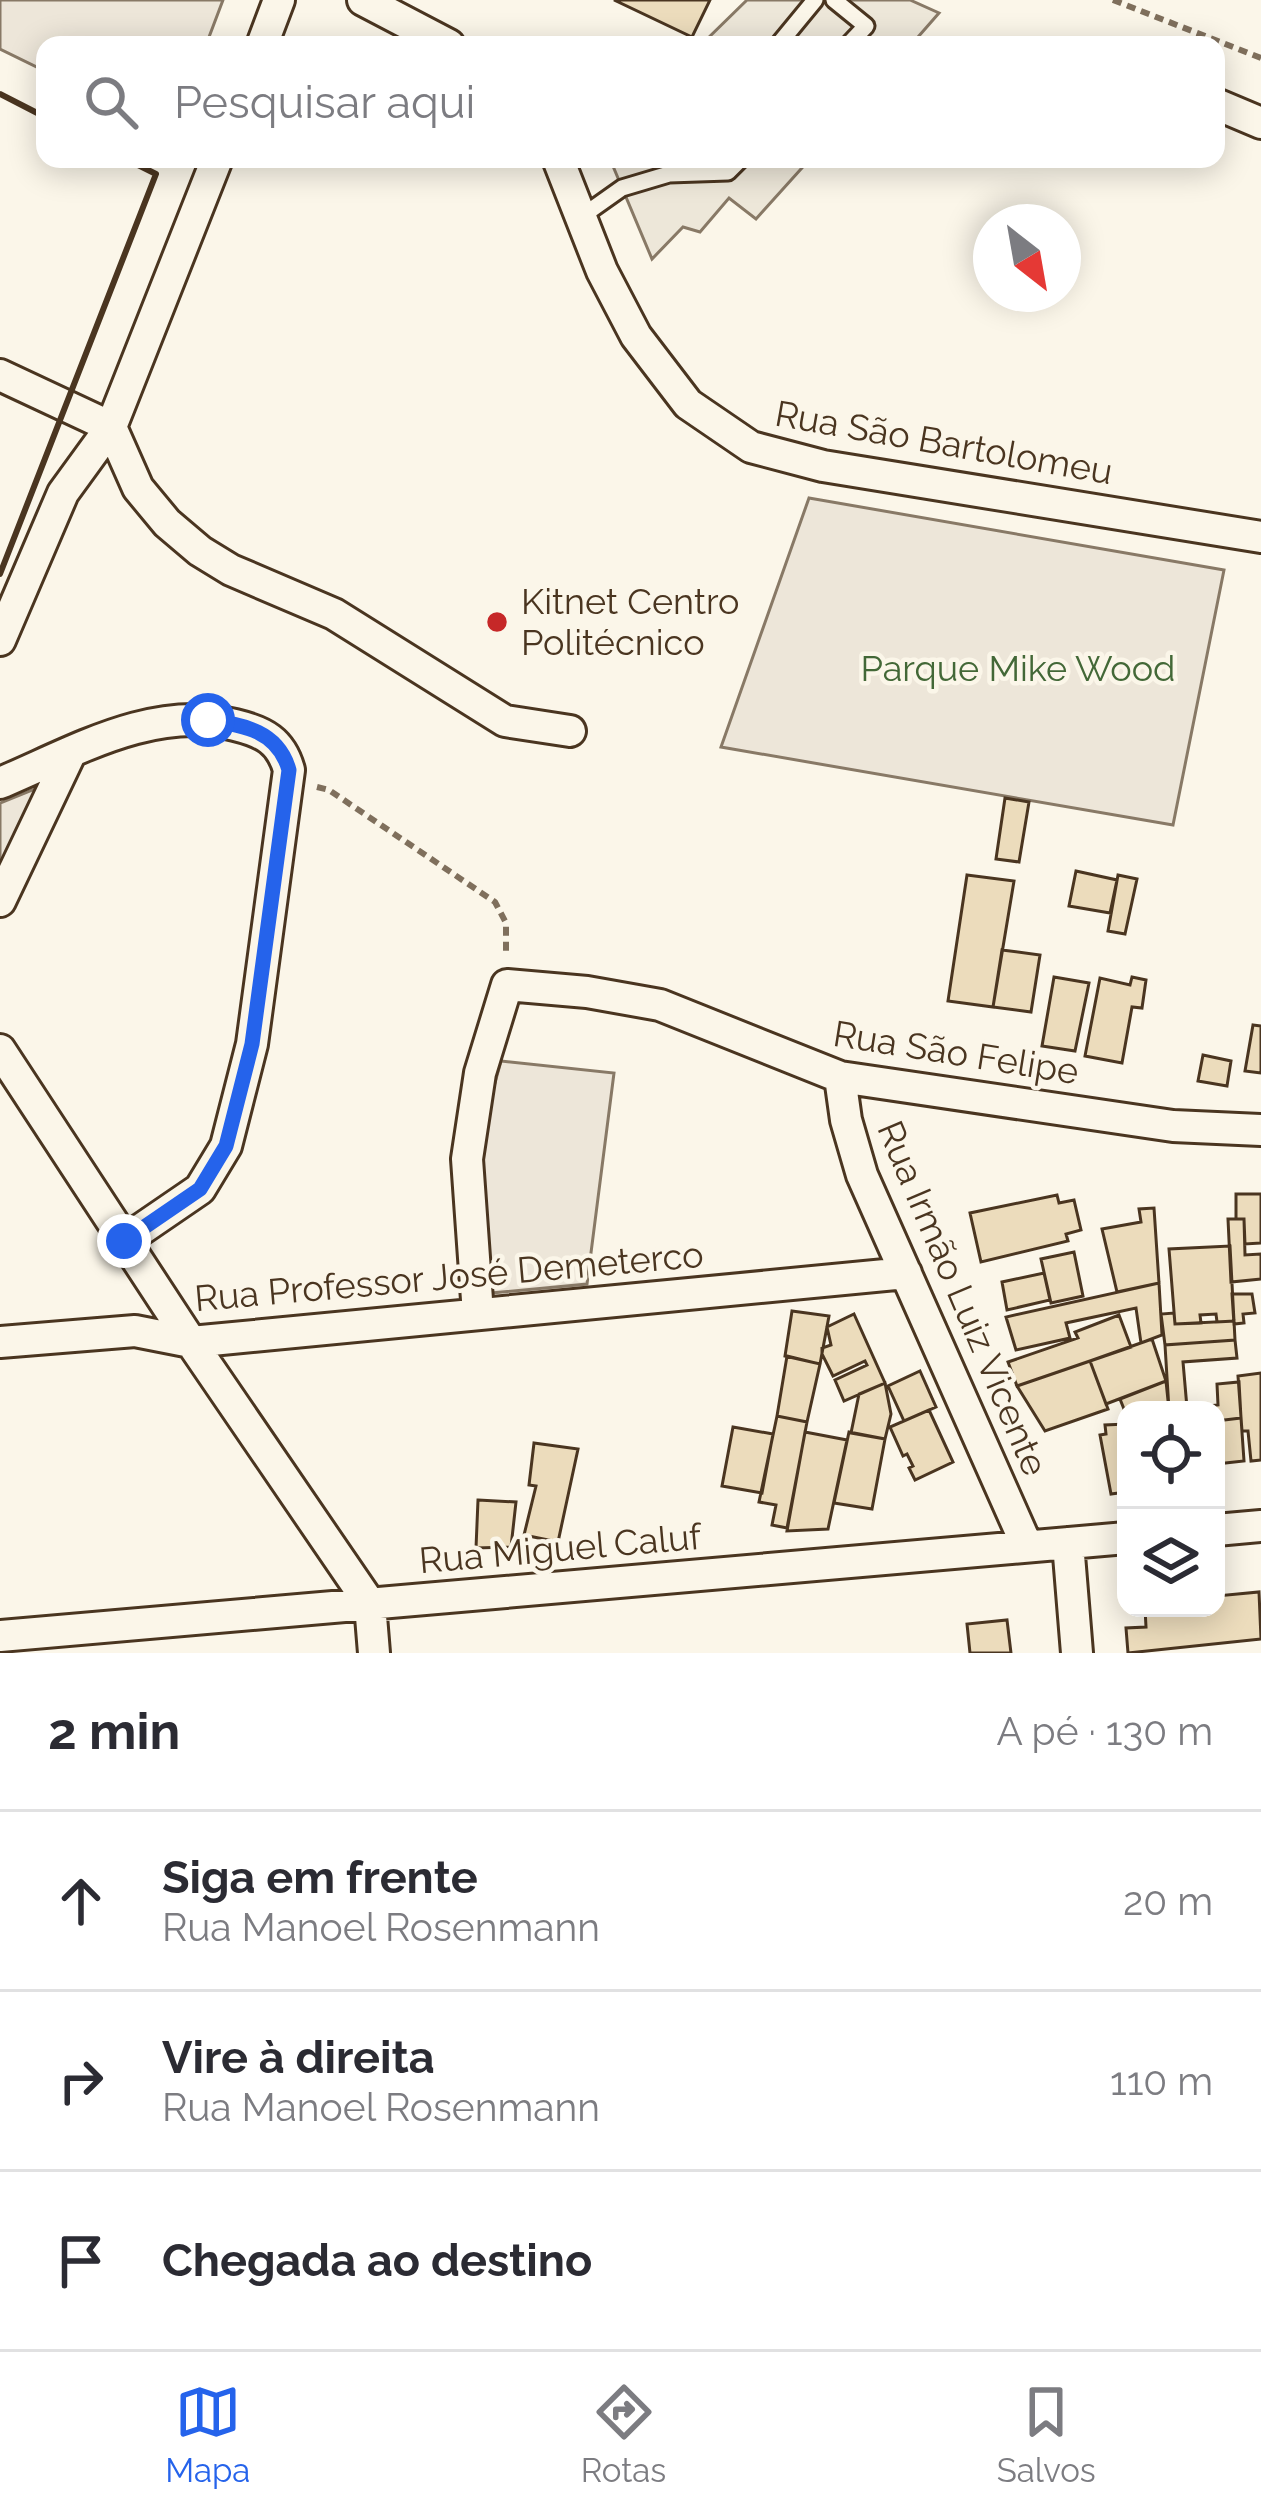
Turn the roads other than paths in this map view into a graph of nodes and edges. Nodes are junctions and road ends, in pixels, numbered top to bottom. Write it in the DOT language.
graph roads {
  1 [pos="279,0"];
  2 [pos="363,0"];
  3 [pos="815,0"];
  4 [pos="834,0"];
  5 [pos="265,36"];
  6 [pos="432,36"];
  7 [pos="785,36"];
  8 [pos="857,36"];
  9 [pos="1225,108"];
  10 [pos="1261,123"];
  11 [pos="213,168"];
  12 [pos="561,168"];
  13 [pos="674,168"];
  14 [pos="732,168"];
  15 [pos="669,174"];
  16 [pos="580,218"];
  17 [pos="0,376"];
  18 [pos="111,427"];
  19 [pos="1261,537"];
  20 [pos="0,640"];
  21 [pos="570,731"];
  22 [pos="70,754"];
  23 [pos="0,783"];
  24 [pos="0,901"];
  25 [pos="2,1060"];
  26 [pos="840,1077"];
  27 [pos="1261,1130"];
  28 [pos="124,1241"];
  29 [pos="906,1273"];
  30 [pos="478,1314"];
  31 [pos="0,1342"];
  32 [pos="191,1342"];
  33 [pos="1261,1526"];
  34 [pos="1225,1529"];
  35 [pos="1117,1539"];
  36 [pos="1068,1543"];
  37 [pos="1027,1546"];
  38 [pos="370,1604"];
  39 [pos="0,1636"];
  40 [pos="374,1653"];
  41 [pos="1077,1653"];
  1 -- 5 [label="street"];
  2 -- 6 [label="street"];
  3 -- 7 [label="lane"];
  4 -- 8 [label="lane"];
  9 -- 10 [label="street"];
  11 -- 18 [label="street"];
  12 -- 16 [label="street, Rua São Bartolomeu"];
  13 -- 15 [label="lane"];
  14 -- 15 [label="lane"];
  15 -- 16 [label="lane"];
  16 -- 19 [label="street, Rua São Bartolomeu"];
  17 -- 18 [label="street"];
  18 -- 20 [label="street"];
  18 -- 21 [label="street"];
  22 -- 23 [label="street"];
  22 -- 24 [label="street"];
  22 -- 28 [label="street"];
  25 -- 28 [label="street"];
  26 -- 27 [label="street, Rua São Felipe"];
  26 -- 29 [label="street, Rua Irmão Luiz Vicente"];
  26 -- 30 [label="street, Rua São Felipe"];
  28 -- 32 [label="street"];
  29 -- 30 [label="street, Rua Professor José Demeterco"];
  29 -- 37 [label="street, Rua Irmão Luiz Vicente"];
  30 -- 32 [label="street, Rua Professor José Demeterco"];
  31 -- 32 [label="street, Rua Professor José Demeterco"];
  32 -- 38 [label="street"];
  33 -- 34 [label="street"];
  35 -- 36 [label="street, Rua Miguel Caluf"];
  36 -- 37 [label="street, Rua Miguel Caluf"];
  36 -- 41 [label="street"];
  37 -- 38 [label="street, Rua Miguel Caluf"];
  38 -- 39 [label="street, Rua Miguel Caluf"];
  38 -- 40 [label="street"];
}
